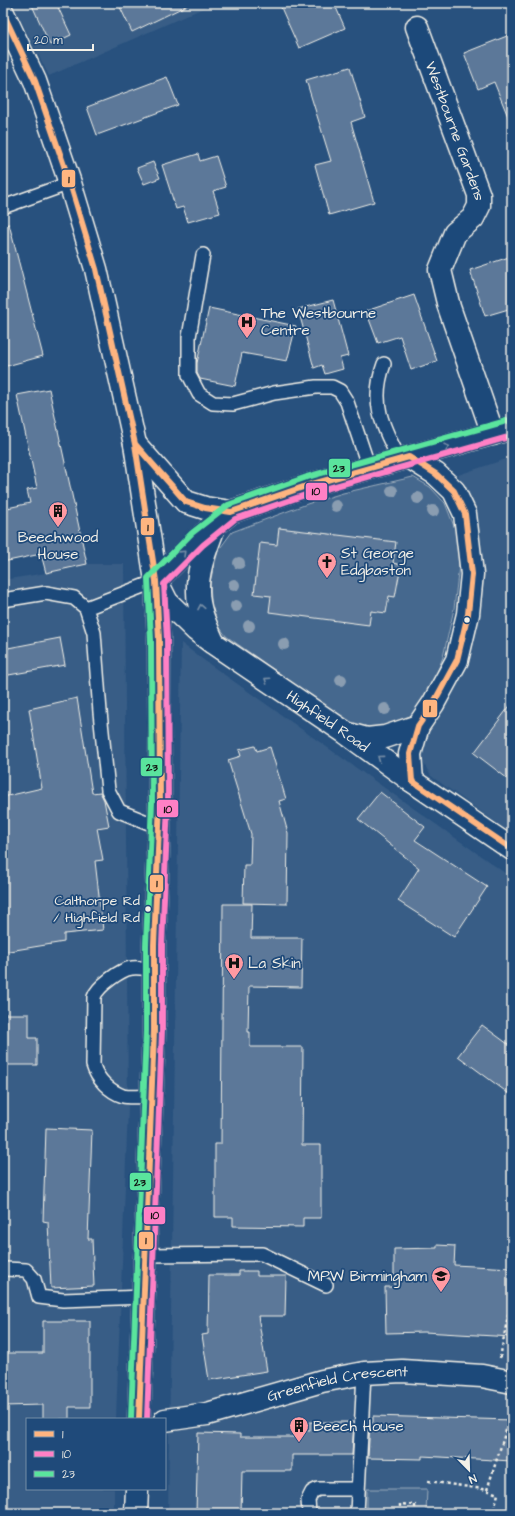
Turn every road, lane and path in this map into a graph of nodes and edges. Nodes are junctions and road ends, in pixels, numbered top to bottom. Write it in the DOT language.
graph roads {
  1 [pos="3,13"];
  2 [pos="417,27"];
  3 [pos="70,183"];
  4 [pos="6,202"];
  5 [pos="203,255"];
  6 [pos="384,364"];
  7 [pos="502,431"];
  8 [pos="135,444"];
  9 [pos="404,458"];
  10 [pos="369,468"];
  11 [pos="231,512"];
  12 [pos="214,527"];
  13 [pos="156,581"];
  14 [pos="3,600"];
  15 [pos="86,608"];
  16 [pos="213,643"];
  17 [pos="418,726"];
  18 [pos="346,733"];
  19 [pos="412,781"];
  20 [pos="159,827"];
  21 [pos="512,849"];
  22 [pos="154,969"];
  23 [pos="152,1096"];
  24 [pos="145,1256"];
  25 [pos="5,1269"];
  26 [pos="326,1285"];
  27 [pos="512,1294"];
  28 [pos="144,1297"];
  29 [pos="364,1373"];
  30 [pos="504,1380"];
  31 [pos="512,1403"];
  32 [pos="140,1418"];
  33 [pos="166,1420"];
  34 [pos="428,1481"];
  35 [pos="358,1489"];
  36 [pos="137,1490"];
  37 [pos="487,1490"];
  38 [pos="136,1513"];
  39 [pos="308,1513"];
  40 [pos="357,1513"];
  41 [pos="400,1513"];
  42 [pos="414,1513"];
  43 [pos="493,1513"];
  1 -- 3 [label="main road"];
  2 -- 7 [label="main road, Westbourne Gardens"];
  3 -- 4 [label="lane"];
  3 -- 8 [label="main road"];
  5 -- 10 [label="lane"];
  6 -- 9 [label="lane"];
  9 -- 7 [label="main road, one-way"];
  8 -- 11 [label="main road"];
  8 -- 13 [label="main road"];
  9 -- 10 [label="main road"];
  9 -- 17 [label="main road"];
  10 -- 11 [label="main road"];
  11 -- 12 [label="main road"];
  13 -- 12 [label="main road, one-way"];
  16 -- 12 [label="main road, one-way"];
  13 -- 15 [label="lane"];
  13 -- 16 [label="main road, Highfield Road"];
  13 -- 20 [label="main road"];
  14 -- 15 [label="lane"];
  15 -- 20 [label="lane"];
  18 -- 16 [label="main road, Highfield Road, one-way"];
  17 -- 18 [label="main road"];
  17 -- 19 [label="main road"];
  19 -- 18 [label="main road, Highfield Road, one-way"];
  19 -- 21 [label="main road, Highfield Road"];
  20 -- 22 [label="main road"];
  22 -- 23 [label="main road"];
  22 -- 23 [label="lane"];
  23 -- 24 [label="main road"];
  24 -- 26 [label="lane"];
  24 -- 28 [label="main road"];
  25 -- 28 [label="lane"];
  27 -- 30 [label="path"];
  28 -- 32 [label="main road"];
  29 -- 30 [label="main road, Greenfield Crescent"];
  29 -- 33 [label="main road, Greenfield Crescent"];
  29 -- 35 [label="lane"];
  31 -- 37 [label="path"];
  34 -- 37 [label="path"];
  35 -- 39 [label="lane"];
  35 -- 40 [label="lane"];
  36 -- 38 [label="main road"];
  37 -- 43 [label="path"];
  41 -- 42 [label="path"];
}
